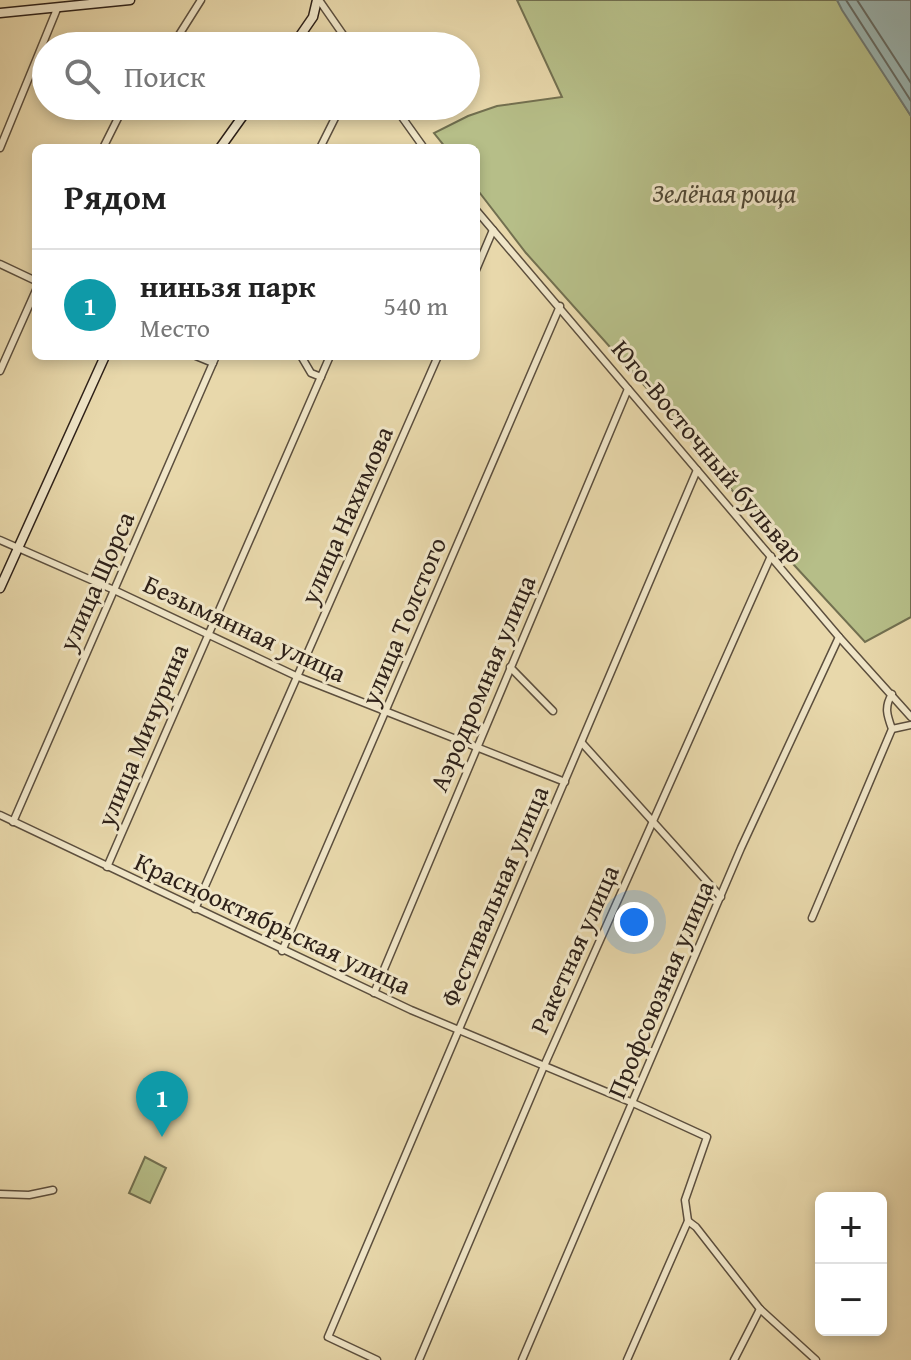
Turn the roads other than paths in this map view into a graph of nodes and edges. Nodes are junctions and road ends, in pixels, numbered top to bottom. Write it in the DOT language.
graph roads {
  1 [pos="21,0"];
  2 [pos="130,0"];
  3 [pos="201,0"];
  4 [pos="318,0"];
  5 [pos="57,9"];
  6 [pos="27,10"];
  7 [pos="0,13"];
  8 [pos="48,32"];
  9 [pos="181,32"];
  10 [pos="303,32"];
  11 [pos="341,32"];
  12 [pos="32,70"];
  13 [pos="117,120"];
  14 [pos="240,120"];
  15 [pos="334,120"];
  16 [pos="404,120"];
  17 [pos="105,144"];
  18 [pos="223,144"];
  19 [pos="322,144"];
  20 [pos="421,144"];
  21 [pos="0,148"];
  22 [pos="480,215"];
  23 [pos="493,230"];
  24 [pos="480,261"];
  25 [pos="0,264"];
  26 [pos="32,279"];
  27 [pos="32,299"];
  28 [pos="560,306"];
  29 [pos="103,360"];
  30 [pos="214,360"];
  31 [pos="303,360"];
  32 [pos="328,360"];
  33 [pos="436,360"];
  34 [pos="0,371"];
  35 [pos="321,377"];
  36 [pos="628,389"];
  37 [pos="697,470"];
  38 [pos="0,540"];
  39 [pos="17,548"];
  40 [pos="771,556"];
  41 [pos="0,588"];
  42 [pos="114,590"];
  43 [pos="207,633"];
  44 [pos="839,637"];
  45 [pos="510,667"];
  46 [pos="296,676"];
  47 [pos="892,694"];
  48 [pos="553,711"];
  49 [pos="386,712"];
  50 [pos="911,717"];
  51 [pos="911,725"];
  52 [pos="892,729"];
  53 [pos="582,743"];
  54 [pos="476,747"];
  55 [pos="565,782"];
  56 [pos="0,815"];
  57 [pos="652,821"];
  58 [pos="13,822"];
  59 [pos="107,867"];
  60 [pos="721,897"];
  61 [pos="195,909"];
  62 [pos="812,918"];
  63 [pos="282,951"];
  64 [pos="374,993"];
  65 [pos="458,1030"];
  66 [pos="544,1066"];
  67 [pos="633,1103"];
  68 [pos="53,1190"];
  69 [pos="0,1194"];
  70 [pos="688,1221"];
  71 [pos="760,1309"];
  72 [pos="377,1360"];
  73 [pos="419,1360"];
  74 [pos="522,1360"];
  75 [pos="627,1360"];
  76 [pos="734,1360"];
  77 [pos="816,1360"];
  1 -- 6 [label="street"];
  2 -- 5 [label="main road"];
  3 -- 9 [label="street"];
  4 -- 10 [label="main road"];
  4 -- 11 [label="street"];
  5 -- 6 [label="main road"];
  5 -- 8 [label="street"];
  6 -- 7 [label="main road"];
  12 -- 21 [label="street"];
  13 -- 17 [label="street"];
  14 -- 18 [label="main road"];
  15 -- 19 [label="street"];
  16 -- 20 [label="street"];
  22 -- 23 [label="street, Юго-Восточный бульвар"];
  23 -- 24 [label="street"];
  23 -- 28 [label="street, Юго-Восточный бульвар"];
  25 -- 26 [label="street"];
  27 -- 34 [label="street"];
  28 -- 36 [label="street, Юго-Восточный бульвар"];
  28 -- 49 [label="street, улица Толстого"];
  29 -- 39 [label="main road"];
  30 -- 42 [label="street, улица Щорса"];
  31 -- 35 [label="street"];
  32 -- 35 [label="street, улица Мичурина"];
  33 -- 46 [label="street, улица Нахимова"];
  35 -- 43 [label="street, улица Мичурина"];
  36 -- 37 [label="street, Юго-Восточный бульвар"];
  36 -- 45 [label="street, Аэродромная улица"];
  37 -- 40 [label="street, Юго-Восточный бульвар"];
  37 -- 53 [label="street, Фестивальная улица"];
  38 -- 39 [label="street, Безымянная улица"];
  39 -- 41 [label="main road"];
  39 -- 42 [label="street, Безымянная улица"];
  40 -- 44 [label="street, Юго-Восточный бульвар"];
  40 -- 57 [label="street, Ракетная улица"];
  42 -- 43 [label="street, Безымянная улица"];
  42 -- 58 [label="street, улица Щорса"];
  43 -- 46 [label="street, Безымянная улица"];
  43 -- 59 [label="street, улица Мичурина"];
  44 -- 47 [label="street, Юго-Восточный бульвар"];
  44 -- 60 [label="street, Профсоюзная улица"];
  45 -- 48 [label="street"];
  45 -- 54 [label="street, Аэродромная улица"];
  46 -- 49 [label="street, Безымянная улица"];
  46 -- 61 [label="street, улица Нахимова"];
  47 -- 50 [label="street, Юго-Восточный бульвар"];
  47 -- 52 [label="street"];
  49 -- 54 [label="street, Безымянная улица"];
  49 -- 63 [label="street, улица Толстого"];
  51 -- 52 [label="street"];
  52 -- 62 [label="street"];
  53 -- 55 [label="street, Фестивальная улица"];
  53 -- 57 [label="street"];
  54 -- 55 [label="street, Безымянная улица"];
  54 -- 64 [label="street, Аэродромная улица"];
  55 -- 65 [label="street, Фестивальная улица"];
  56 -- 58 [label="street, Краснооктябрьская улица"];
  57 -- 60 [label="street"];
  57 -- 66 [label="street, Ракетная улица"];
  58 -- 59 [label="street, Краснооктябрьская улица"];
  59 -- 61 [label="street, Краснооктябрьская улица"];
  60 -- 67 [label="street, Профсоюзная улица"];
  61 -- 63 [label="street, Краснооктябрьская улица"];
  63 -- 64 [label="street, Краснооктябрьская улица"];
  64 -- 65 [label="street, Краснооктябрьская улица"];
  65 -- 66 [label="street, Краснооктябрьская улица"];
  65 -- 72 [label="street, Фестивальная улица"];
  66 -- 67 [label="street, Краснооктябрьская улица"];
  66 -- 73 [label="street, Ракетная улица"];
  67 -- 70 [label="street, Краснооктябрьская улица"];
  67 -- 74 [label="street, Профсоюзная улица"];
  68 -- 69 [label="street"];
  70 -- 71 [label="street"];
  70 -- 75 [label="street"];
  71 -- 76 [label="street"];
  71 -- 77 [label="street"];
}
